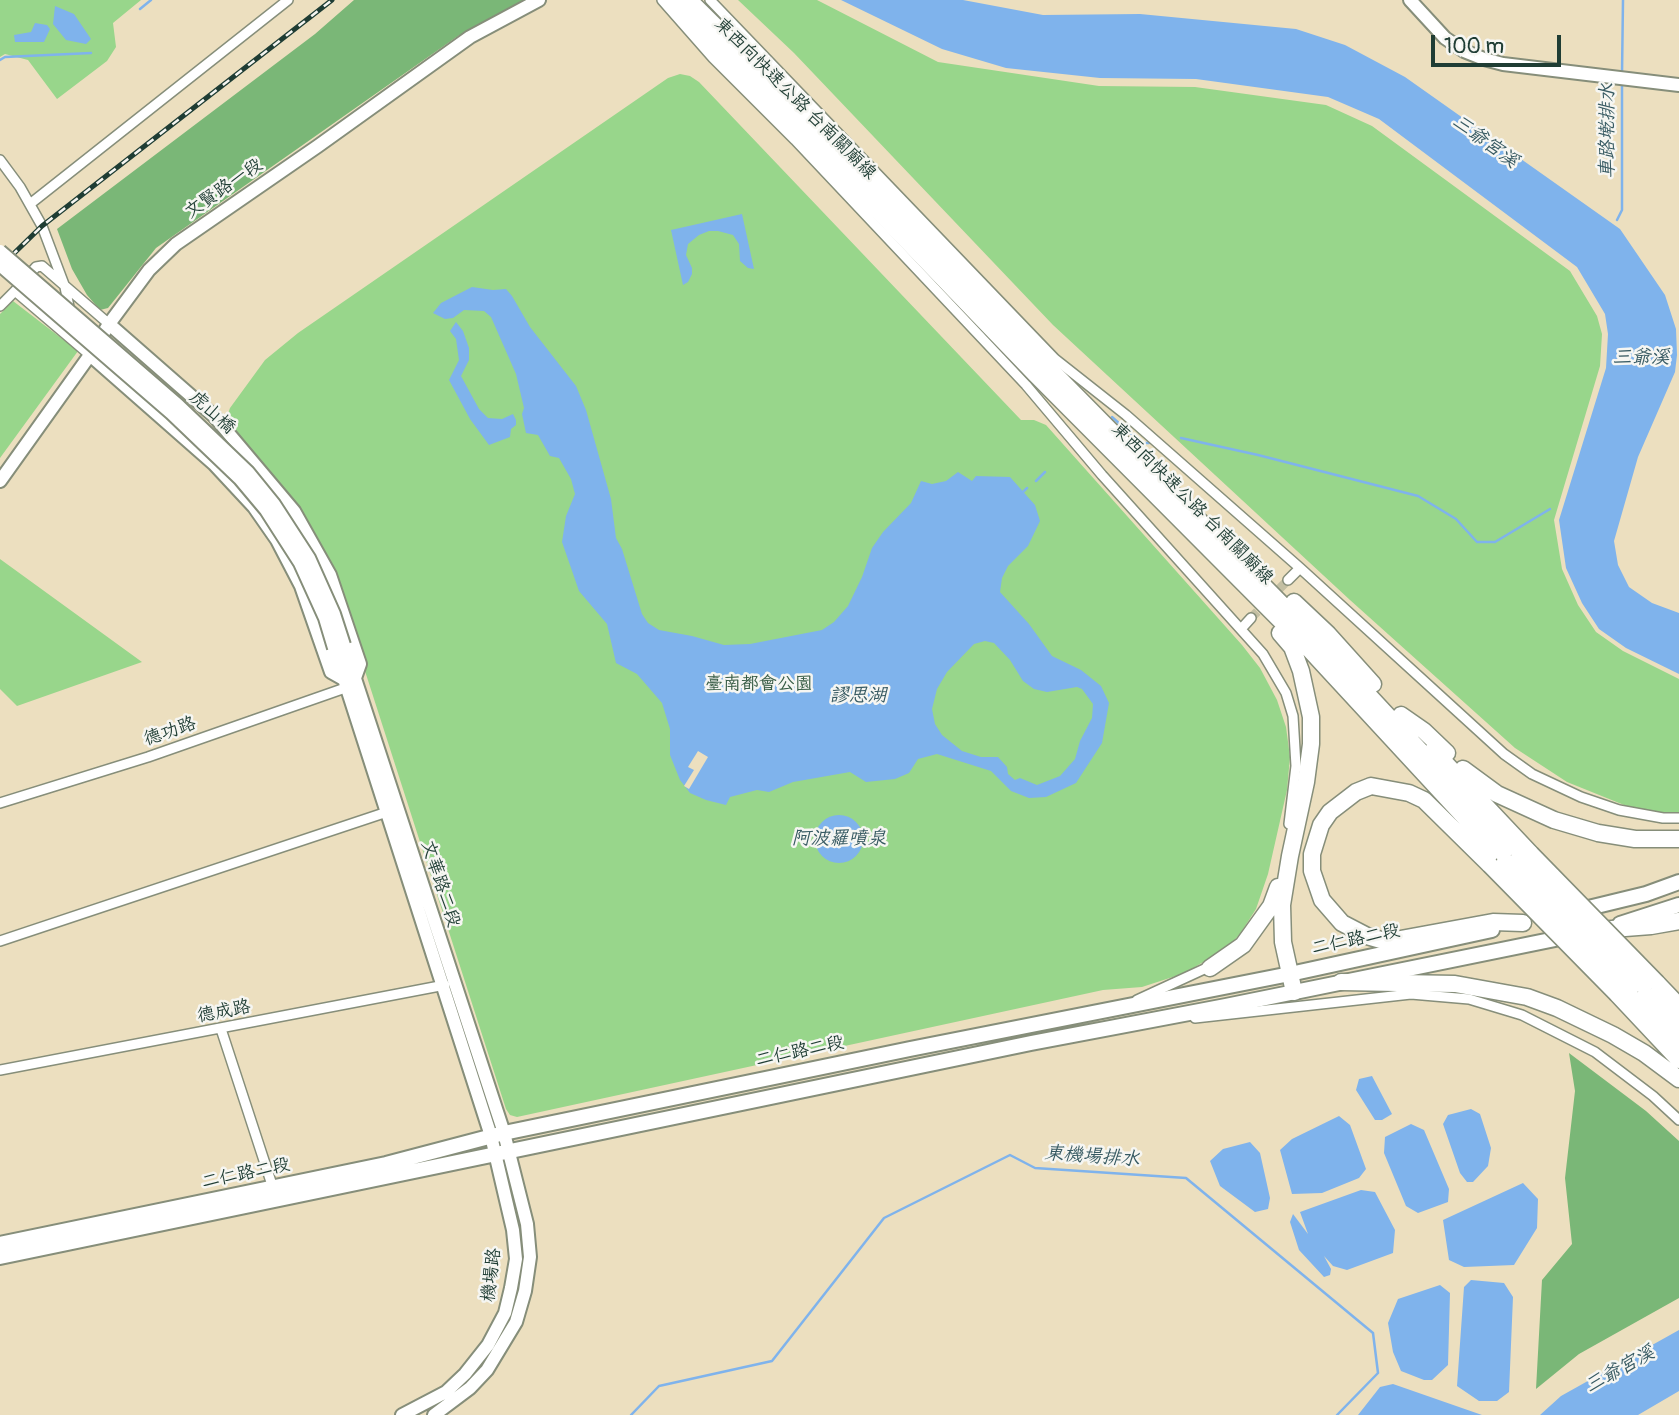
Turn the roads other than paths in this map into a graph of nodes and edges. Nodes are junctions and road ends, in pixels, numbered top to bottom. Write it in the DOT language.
graph roads {
  1 [pos="288,0"];
  2 [pos="539,0"];
  3 [pos="662,0"];
  4 [pos="671,0"];
  5 [pos="689,0"];
  6 [pos="709,0"];
  7 [pos="1410,0"];
  8 [pos="1679,85"];
  9 [pos="807,128"];
  10 [pos="0,160"];
  11 [pos="30,204"];
  12 [pos="0,251"];
  13 [pos="0,265"];
  14 [pos="65,287"];
  15 [pos="15,291"];
  16 [pos="0,306"];
  17 [pos="109,324"];
  18 [pos="77,344"];
  19 [pos="90,355"];
  20 [pos="1041,371"];
  21 [pos="1087,416"];
  22 [pos="0,481"];
  23 [pos="1161,502"];
  24 [pos="1230,551"];
  25 [pos="1300,568"];
  26 [pos="1288,580"];
  27 [pos="1251,618"];
  28 [pos="1241,629"];
  29 [pos="339,647"];
  30 [pos="350,682"];
  31 [pos="1401,715"];
  32 [pos="0,803"];
  33 [pos="387,812"];
  34 [pos="1679,818"];
  35 [pos="1679,839"];
  36 [pos="1290,856"];
  37 [pos="1511,859"];
  38 [pos="1679,882"];
  39 [pos="1679,905"];
  40 [pos="1679,920"];
  41 [pos="1523,923"];
  42 [pos="1599,930"];
  43 [pos="0,941"];
  44 [pos="1210,968"];
  45 [pos="1290,974"];
  46 [pos="1341,982"];
  47 [pos="449,984"];
  48 [pos="1637,988"];
  49 [pos="1294,992"];
  50 [pos="1679,1006"];
  51 [pos="1117,1010"];
  52 [pos="1679,1024"];
  53 [pos="221,1029"];
  54 [pos="1031,1042"];
  55 [pos="1679,1042"];
  56 [pos="1679,1060"];
  57 [pos="0,1070"];
  58 [pos="1679,1079"];
  59 [pos="1679,1120"];
  60 [pos="497,1135"];
  61 [pos="502,1152"];
  62 [pos="273,1188"];
  63 [pos="0,1244"];
  64 [pos="0,1256"];
  65 [pos="402,1415"];
  66 [pos="434,1415"];
  1 -- 11 [label="street"];
  2 -- 17 [label="street, 文賢路一段"];
  3 -- 9 [label="street"];
  4 -- 9 [label="highway, 東西向快速公路 台南關廟線"];
  5 -- 9 [label="highway, 東西向快速公路 台南關廟線"];
  6 -- 9 [label="street"];
  7 -- 8 [label="street"];
  9 -- 20 [label="highway, 東西向快速公路 台南關廟線"];
  9 -- 20 [label="street"];
  10 -- 11 [label="street"];
  11 -- 14 [label="street"];
  12 -- 29 [label="street, 虎山橋, bridge"];
  13 -- 29 [label="street, 虎山橋, bridge"];
  14 -- 15 [label="street"];
  14 -- 17 [label="street"];
  14 -- 18 [label="street"];
  15 -- 16 [label="street"];
  15 -- 18 [label="street"];
  17 -- 19 [label="street, 文賢路一段"];
  17 -- 30 [label="street"];
  18 -- 19 [label="street"];
  19 -- 22 [label="street, 文賢路一段"];
  19 -- 30 [label="street"];
  20 -- 21 [label="highway, 東西向快速公路 台南關廟線"];
  20 -- 25 [label="street"];
  20 -- 28 [label="street"];
  21 -- 23 [label="highway, 東西向快速公路 台南關廟線"];
  21 -- 24 [label="highway, 東西向快速公路 台南關廟線"];
  23 -- 36 [label="highway"];
  23 -- 37 [label="highway, 東西向快速公路 台南關廟線"];
  24 -- 31 [label="highway"];
  24 -- 37 [label="highway, 東西向快速公路 台南關廟線"];
  25 -- 26 [label="street"];
  25 -- 34 [label="street"];
  27 -- 28 [label="street"];
  28 -- 44 [label="street"];
  29 -- 30 [label="street, 文華路二段"];
  30 -- 32 [label="street, 德功路"];
  30 -- 33 [label="street, 文華路二段"];
  30 -- 47 [label="street, 文華路二段"];
  31 -- 35 [label="highway"];
  31 -- 37 [label="highway"];
  33 -- 43 [label="street"];
  33 -- 47 [label="street, 文華路二段"];
  36 -- 44 [label="highway"];
  36 -- 45 [label="highway"];
  37 -- 41 [label="highway"];
  37 -- 48 [label="highway, 東西向快速公路 台南關廟線, bridge"];
  37 -- 48 [label="highway, bridge"];
  38 -- 41 [label="main road, 二仁路二段"];
  39 -- 42 [label="main road, 二仁路二段"];
  40 -- 42 [label="highway"];
  41 -- 45 [label="main road, 二仁路二段"];
  42 -- 46 [label="main road, 二仁路二段"];
  44 -- 51 [label="street"];
  45 -- 49 [label="highway"];
  45 -- 51 [label="main road, 二仁路二段"];
  46 -- 49 [label="main road, 二仁路二段"];
  46 -- 58 [label="highway"];
  47 -- 53 [label="street, 德成路"];
  47 -- 60 [label="street, 文華路二段"];
  48 -- 50 [label="highway"];
  48 -- 52 [label="highway, 東西向快速公路 台南關廟線"];
  48 -- 55 [label="highway, 東西向快速公路 台南關廟線"];
  48 -- 56 [label="highway"];
  49 -- 54 [label="main road, 二仁路二段"];
  51 -- 60 [label="main road, 二仁路二段"];
  53 -- 57 [label="street, 德成路"];
  53 -- 62 [label="street"];
  54 -- 59 [label="street"];
  54 -- 61 [label="main road, 二仁路二段"];
  60 -- 61 [label="street, 機場路"];
  60 -- 62 [label="main road, 二仁路二段"];
  61 -- 64 [label="main road, 二仁路二段"];
  61 -- 65 [label="street, 機場路"];
  61 -- 66 [label="street, 機場路"];
  62 -- 63 [label="main road, 二仁路二段"];
}
